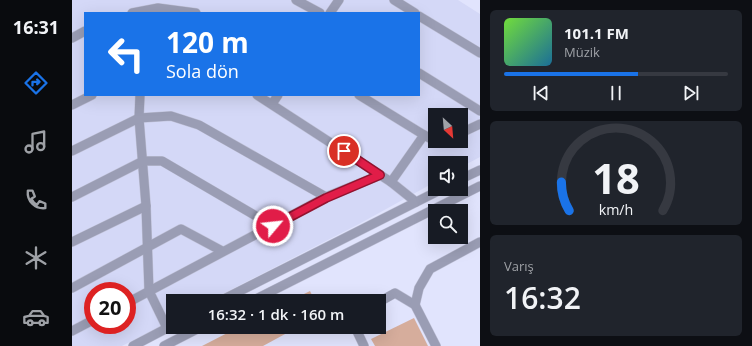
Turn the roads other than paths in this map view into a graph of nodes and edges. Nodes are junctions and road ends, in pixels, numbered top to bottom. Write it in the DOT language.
graph roads {
  1 [pos="296,0"];
  2 [pos="339,0"];
  3 [pos="394,0"];
  4 [pos="158,7"];
  5 [pos="136,12"];
  6 [pos="190,12"];
  7 [pos="318,12"];
  8 [pos="331,12"];
  9 [pos="413,12"];
  10 [pos="420,17"];
  11 [pos="84,32"];
  12 [pos="72,38"];
  13 [pos="480,53"];
  14 [pos="420,74"];
  15 [pos="90,96"];
  16 [pos="140,96"];
  17 [pos="259,96"];
  18 [pos="277,96"];
  19 [pos="361,96"];
  20 [pos="272,104"];
  21 [pos="72,105"];
  22 [pos="480,111"];
  23 [pos="139,118"];
  24 [pos="480,124"];
  25 [pos="468,130"];
  26 [pos="424,135"];
  27 [pos="428,137"];
  28 [pos="72,151"];
  29 [pos="143,161"];
  30 [pos="480,170"];
  31 [pos="380,175"];
  32 [pos="468,176"];
  33 [pos="391,182"];
  34 [pos="480,186"];
  35 [pos="428,196"];
  36 [pos="72,197"];
  37 [pos="326,198"];
  38 [pos="416,202"];
  39 [pos="146,206"];
  40 [pos="273,226"];
  41 [pos="72,242"];
  42 [pos="480,242"];
  43 [pos="147,247"];
  44 [pos="222,251"];
  45 [pos="72,288"];
  46 [pos="149,291"];
  47 [pos="234,294"];
  48 [pos="266,294"];
  49 [pos="136,298"];
  50 [pos="386,298"];
  51 [pos="415,305"];
  52 [pos="166,320"];
  53 [pos="84,325"];
  54 [pos="166,329"];
  55 [pos="72,331"];
  56 [pos="187,334"];
  57 [pos="358,334"];
  58 [pos="133,346"];
  59 [pos="164,346"];
  60 [pos="364,346"];
  61 [pos="436,346"];
  1 -- 7 [label="street"];
  2 -- 8 [label="street"];
  3 -- 9 [label="street"];
  4 -- 5 [label="street"];
  4 -- 6 [label="street"];
  10 -- 13 [label="street"];
  11 -- 12 [label="street"];
  14 -- 22 [label="street"];
  15 -- 21 [label="street"];
  16 -- 23 [label="street"];
  17 -- 20 [label="street"];
  18 -- 20 [label="street"];
  19 -- 26 [label="street"];
  20 -- 31 [label="street"];
  23 -- 28 [label="street"];
  23 -- 29 [label="street"];
  23 -- 37 [label="street"];
  24 -- 25 [label="street"];
  26 -- 27 [label="street"];
  26 -- 33 [label="street"];
  29 -- 36 [label="street"];
  29 -- 39 [label="street"];
  29 -- 40 [label="street"];
  30 -- 32 [label="street"];
  31 -- 33 [label="street"];
  31 -- 37 [label="street"];
  33 -- 38 [label="street"];
  34 -- 48 [label="street"];
  35 -- 38 [label="street"];
  37 -- 40 [label="street"];
  38 -- 47 [label="street"];
  39 -- 41 [label="street"];
  39 -- 43 [label="street"];
  40 -- 44 [label="street"];
  42 -- 51 [label="street"];
  43 -- 44 [label="street"];
  43 -- 45 [label="street"];
  43 -- 46 [label="street"];
  44 -- 46 [label="street"];
  46 -- 49 [label="street"];
  46 -- 52 [label="street"];
  50 -- 51 [label="street"];
  51 -- 61 [label="street"];
  53 -- 55 [label="street"];
  54 -- 58 [label="street"];
  56 -- 59 [label="street"];
  57 -- 60 [label="street"];
}
